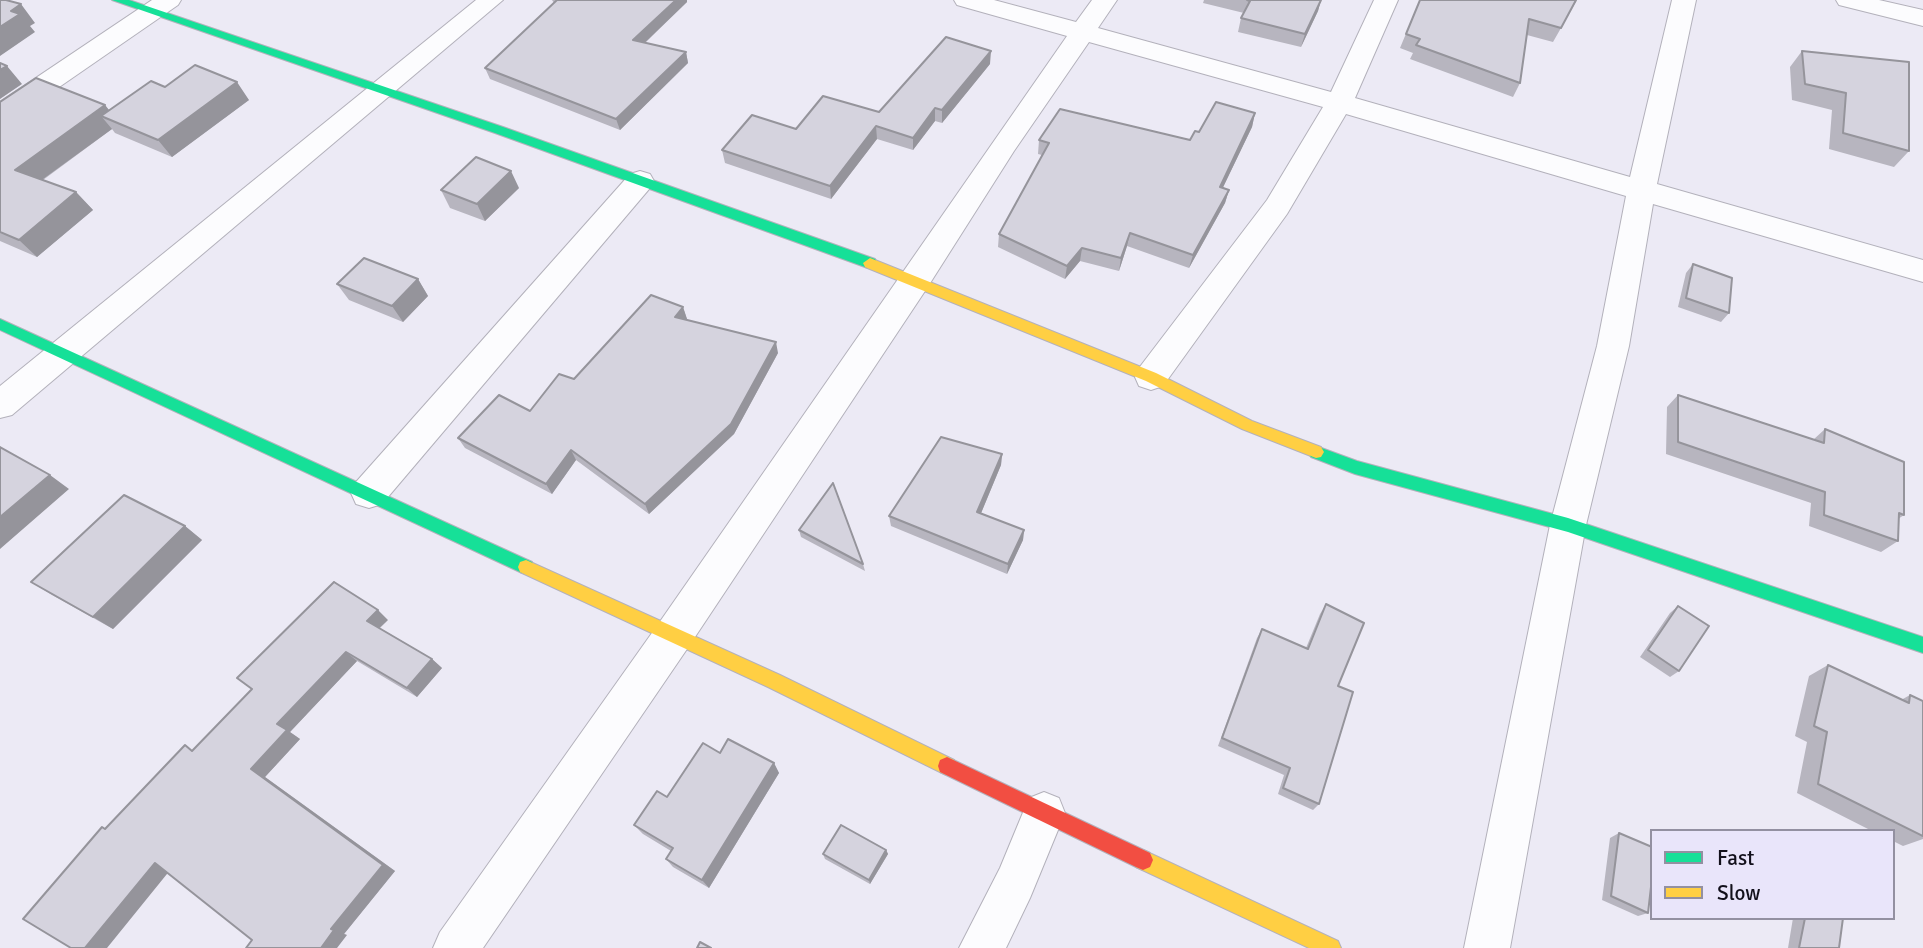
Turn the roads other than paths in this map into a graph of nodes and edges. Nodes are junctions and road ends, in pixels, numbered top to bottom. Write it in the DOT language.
graph roads {
  1 [pos="118,0"];
  2 [pos="491,0"];
  3 [pos="966,0"];
  4 [pos="1105,0"];
  5 [pos="1386,0"];
  6 [pos="1684,0"];
  7 [pos="1848,0"];
  8 [pos="161,6"];
  9 [pos="1923,18"];
  10 [pos="1083,34"];
  11 [pos="382,91"];
  12 [pos="1339,103"];
  13 [pos="0,115"];
  14 [pos="640,181"];
  15 [pos="1641,191"];
  16 [pos="1923,271"];
  17 [pos="916,280"];
  18 [pos="0,324"];
  19 [pos="64,353"];
  20 [pos="1151,377"];
  21 [pos="0,405"];
  22 [pos="369,492"];
  23 [pos="1568,525"];
  24 [pos="673,636"];
  25 [pos="1923,645"];
  26 [pos="1044,813"];
  27 [pos="456,948"];
  28 [pos="982,948"];
  29 [pos="1331,948"];
  30 [pos="1487,948"];
  1 -- 8 [label="street"];
  2 -- 11 [label="street"];
  3 -- 10 [label="street"];
  4 -- 10 [label="street"];
  5 -- 12 [label="street"];
  6 -- 15 [label="street"];
  7 -- 9 [label="street"];
  8 -- 11 [label="street"];
  8 -- 13 [label="street"];
  10 -- 12 [label="street"];
  10 -- 17 [label="street"];
  11 -- 14 [label="street"];
  11 -- 19 [label="street"];
  12 -- 15 [label="street"];
  12 -- 20 [label="street"];
  14 -- 17 [label="street"];
  14 -- 22 [label="street"];
  15 -- 16 [label="street"];
  15 -- 23 [label="street"];
  17 -- 20 [label="street"];
  17 -- 24 [label="street"];
  18 -- 19 [label="street"];
  19 -- 21 [label="street"];
  19 -- 22 [label="street"];
  20 -- 23 [label="street"];
  22 -- 24 [label="street"];
  23 -- 25 [label="street"];
  23 -- 30 [label="street"];
  24 -- 26 [label="street"];
  24 -- 27 [label="street"];
  26 -- 28 [label="street"];
  26 -- 29 [label="street"];
}
